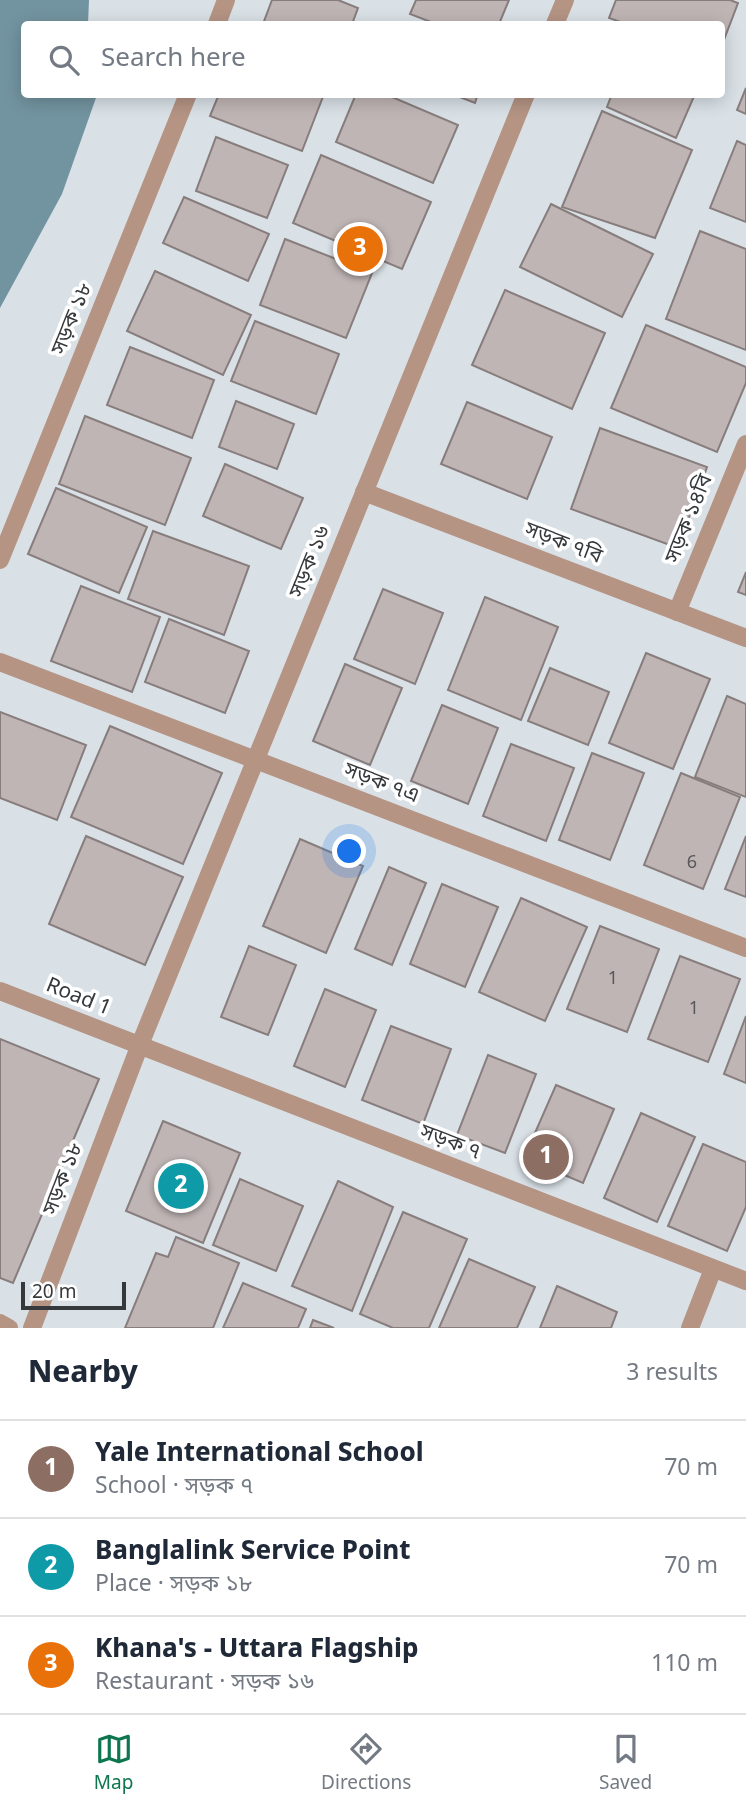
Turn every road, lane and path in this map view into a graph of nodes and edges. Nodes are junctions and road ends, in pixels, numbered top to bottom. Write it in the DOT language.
graph roads {
  1 [pos="226,0"];
  2 [pos="565,0"];
  3 [pos="218,21"];
  4 [pos="556,21"];
  5 [pos="186,98"];
  6 [pos="524,98"];
  7 [pos="746,444"];
  8 [pos="364,492"];
  9 [pos="0,560"];
  10 [pos="677,612"];
  11 [pos="746,638"];
  12 [pos="0,662"];
  13 [pos="256,760"];
  14 [pos="746,948"];
  15 [pos="0,991"];
  16 [pos="139,1047"];
  17 [pos="713,1269"];
  18 [pos="746,1281"];
  19 [pos="0,1323"];
  20 [pos="9,1328"];
  21 [pos="32,1328"];
  22 [pos="690,1328"];
  1 -- 3 [label="street"];
  2 -- 4 [label="street"];
  5 -- 9 [label="street, সড়ক ১৮"];
  6 -- 8 [label="street, সড়ক ১৬"];
  7 -- 10 [label="street, সড়ক ১৪বি"];
  8 -- 10 [label="street, সড়ক ৭বি"];
  8 -- 13 [label="street, সড়ক ১৬"];
  10 -- 11 [label="street, সড়ক ৭বি"];
  12 -- 13 [label="street, সড়ক ৭এ"];
  13 -- 14 [label="street, সড়ক ৭এ"];
  13 -- 16 [label="street, সড়ক ১৬"];
  15 -- 16 [label="street, Road 1"];
  16 -- 17 [label="street, সড়ক ৭"];
  16 -- 21 [label="street, সড়ক ১৮"];
  17 -- 18 [label="street, সড়ক ৭"];
  17 -- 22 [label="street"];
  19 -- 20 [label="street"];
}
